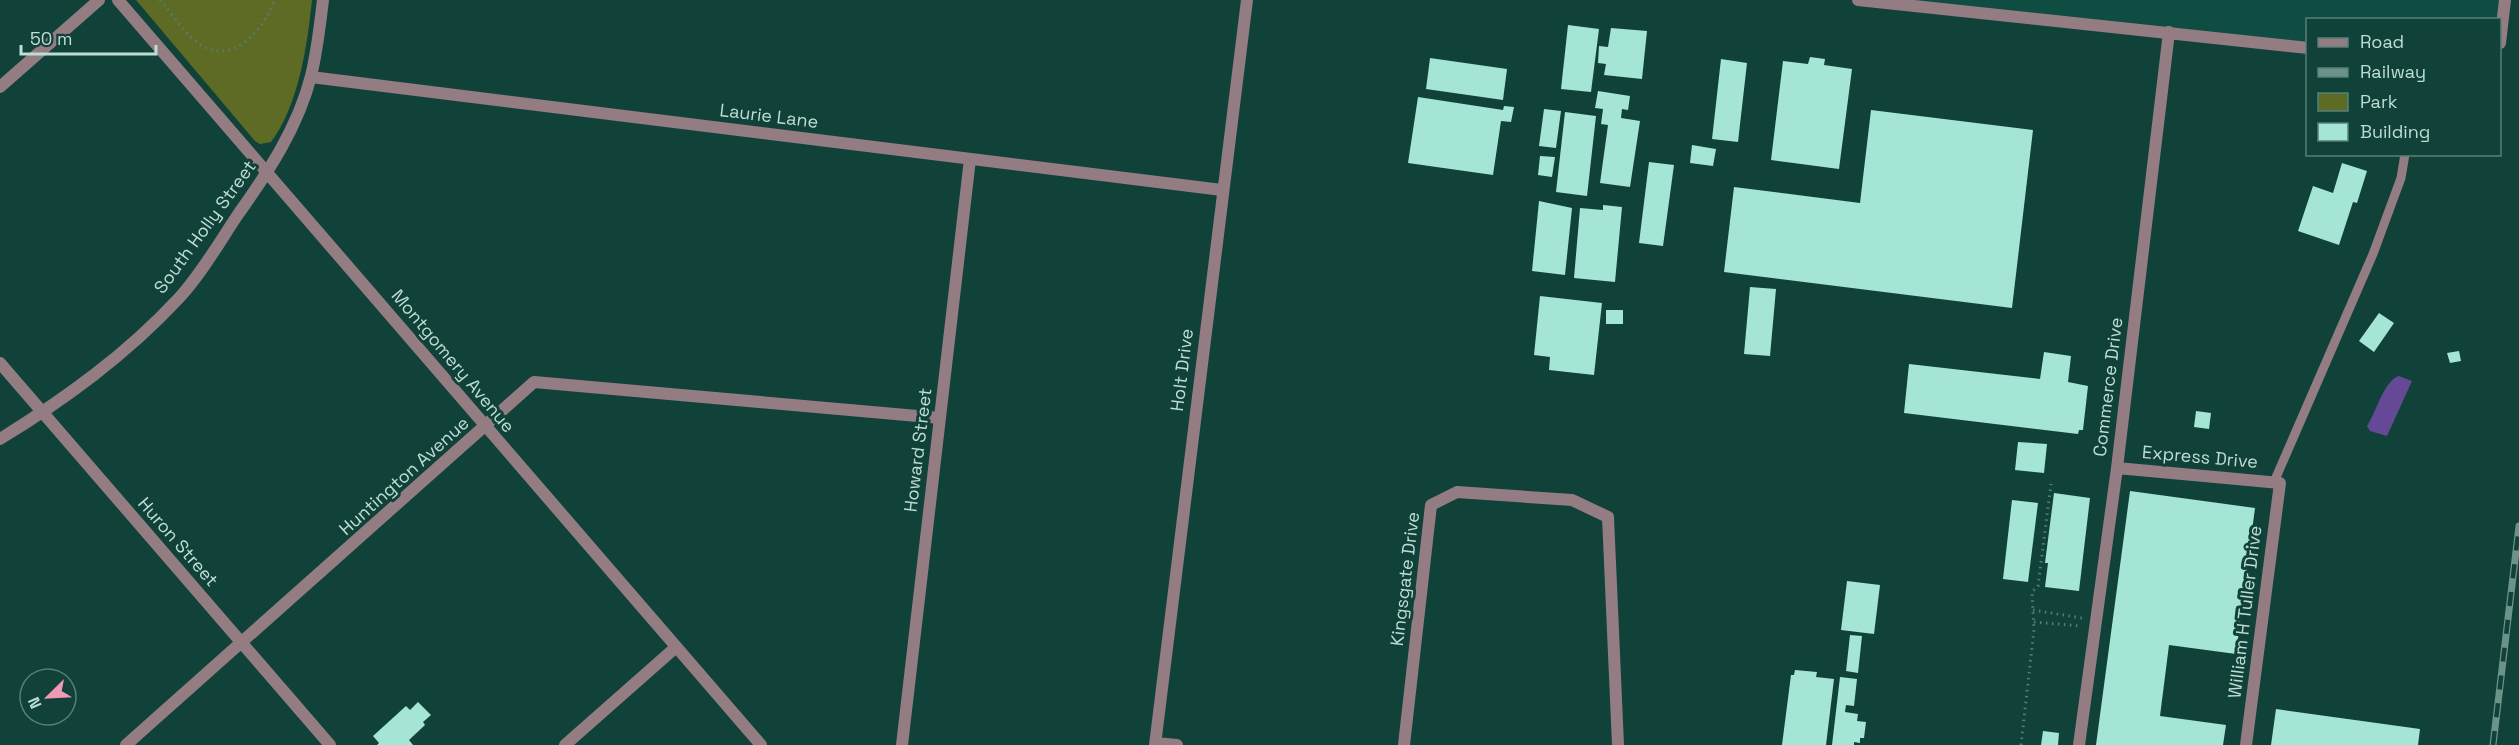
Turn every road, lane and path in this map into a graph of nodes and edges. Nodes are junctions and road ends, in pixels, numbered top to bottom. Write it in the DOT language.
graph roads {
  1 [pos="99,0"];
  2 [pos="118,0"];
  3 [pos="160,0"];
  4 [pos="274,0"];
  5 [pos="323,0"];
  6 [pos="1247,0"];
  7 [pos="1858,0"];
  8 [pos="2505,0"];
  9 [pos="2501,29"];
  10 [pos="2169,32"];
  11 [pos="2306,48"];
  12 [pos="311,77"];
  13 [pos="0,87"];
  14 [pos="2405,156"];
  15 [pos="970,159"];
  16 [pos="268,172"];
  17 [pos="1222,190"];
  18 [pos="0,363"];
  19 [pos="43,412"];
  20 [pos="940,417"];
  21 [pos="485,428"];
  22 [pos="0,439"];
  23 [pos="2117,468"];
  24 [pos="2277,483"];
  25 [pos="2051,484"];
  26 [pos="2033,610"];
  27 [pos="2052,613"];
  28 [pos="2034,622"];
  29 [pos="2051,624"];
  30 [pos="2096,624"];
  31 [pos="242,644"];
  32 [pos="675,648"];
  33 [pos="1156,744"];
  34 [pos="126,745"];
  35 [pos="330,745"];
  36 [pos="565,745"];
  37 [pos="761,745"];
  38 [pos="902,745"];
  39 [pos="1177,745"];
  40 [pos="1404,745"];
  41 [pos="1618,745"];
  42 [pos="2021,745"];
  43 [pos="2079,745"];
  44 [pos="2247,745"];
  1 -- 13 [label="street"];
  2 -- 16 [label="street, Montgomery Avenue"];
  3 -- 4 [label="path"];
  5 -- 12 [label="street, South Holly Street"];
  6 -- 17 [label="street, Holt Drive"];
  7 -- 10 [label="street"];
  8 -- 9 [label="street"];
  10 -- 11 [label="street"];
  10 -- 23 [label="street, Commerce Drive"];
  12 -- 15 [label="street, Laurie Lane"];
  12 -- 16 [label="street, South Holly Street"];
  14 -- 24 [label="lane"];
  15 -- 17 [label="street, Laurie Lane"];
  15 -- 20 [label="street, Howard Street"];
  16 -- 19 [label="street, South Holly Street"];
  16 -- 21 [label="street, Montgomery Avenue"];
  17 -- 33 [label="street, Holt Drive"];
  18 -- 19 [label="street, Huron Street"];
  19 -- 22 [label="street, South Holly Street"];
  19 -- 31 [label="street, Huron Street"];
  20 -- 21 [label="street, Huntington Avenue"];
  20 -- 38 [label="street, Howard Street"];
  21 -- 31 [label="street, Huntington Avenue"];
  21 -- 32 [label="street, Montgomery Avenue"];
  23 -- 24 [label="street, Express Drive"];
  23 -- 30 [label="street, Commerce Drive"];
  24 -- 44 [label="street, William H Tuller Drive"];
  25 -- 26 [label="path"];
  26 -- 27 [label="path"];
  26 -- 28 [label="path"];
  27 -- 29 [label="path"];
  27 -- 30 [label="path"];
  28 -- 29 [label="path"];
  28 -- 42 [label="path"];
  29 -- 30 [label="path"];
  30 -- 43 [label="street, Commerce Drive"];
  31 -- 34 [label="street, Huntington Avenue"];
  31 -- 35 [label="street, Huron Street"];
  32 -- 36 [label="street"];
  32 -- 37 [label="street, Montgomery Avenue"];
  33 -- 39 [label="street"];
  40 -- 41 [label="street, Kingsgate Drive"];
}
